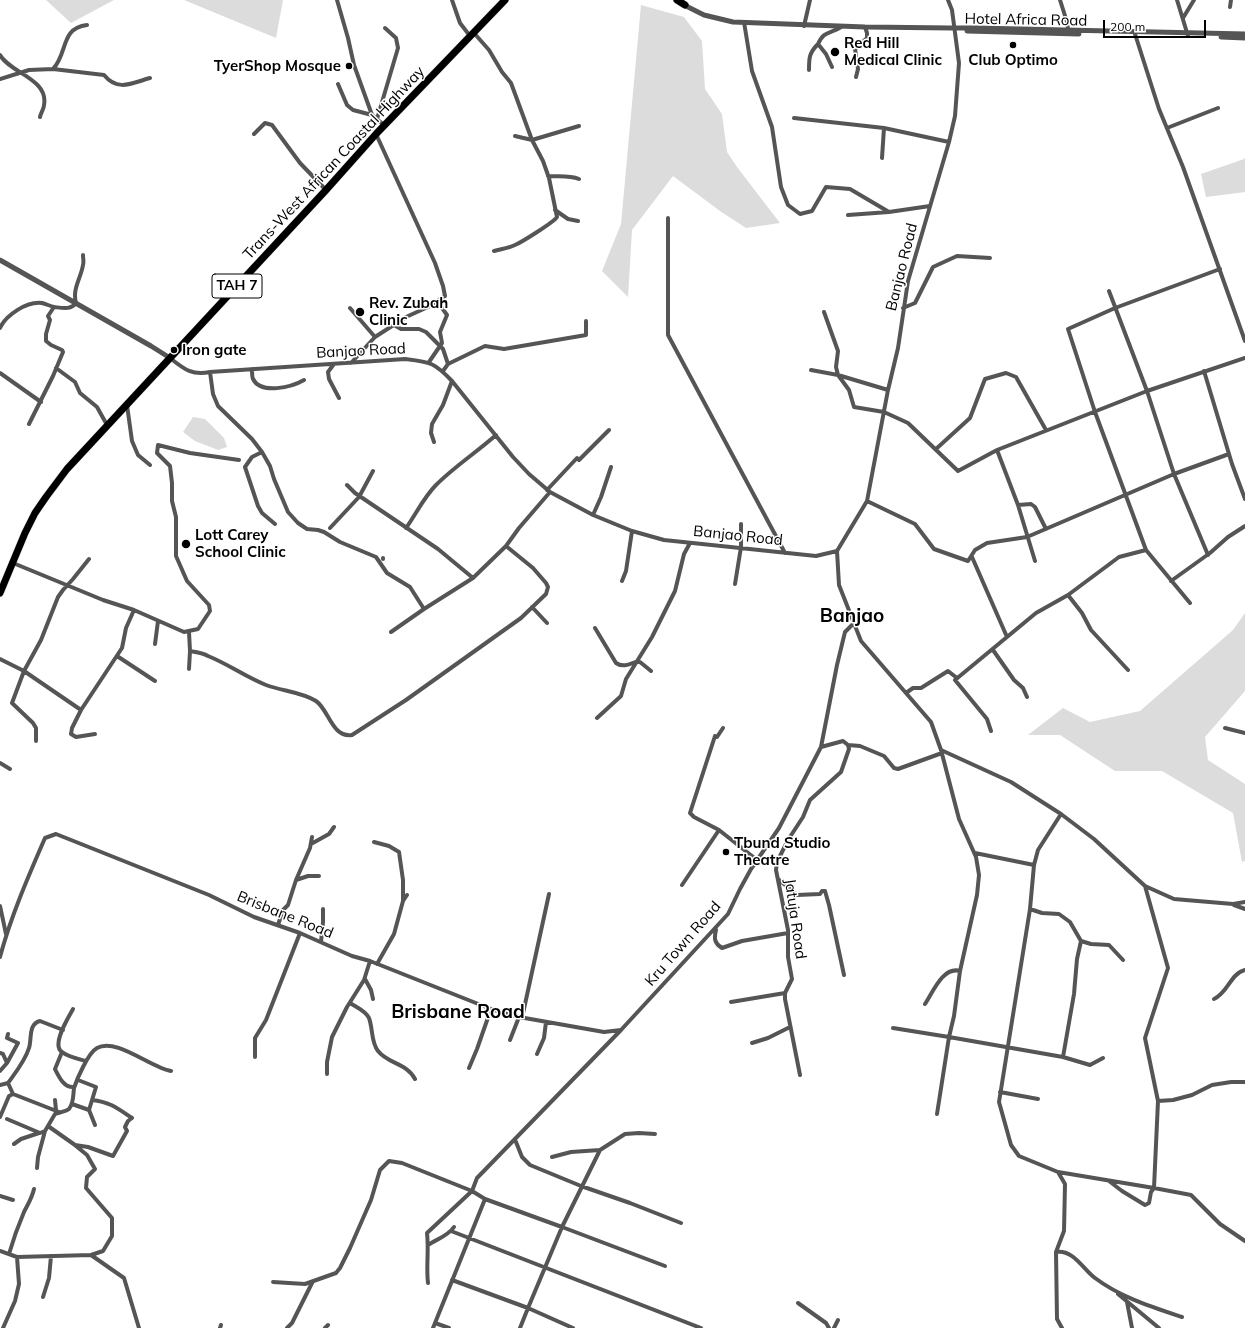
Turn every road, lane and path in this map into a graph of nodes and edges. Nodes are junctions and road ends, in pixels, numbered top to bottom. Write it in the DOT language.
graph roads {
  1 [pos="336,0"];
  2 [pos="452,0"];
  3 [pos="505,0"];
  4 [pos="511,0"];
  5 [pos="674,0"];
  6 [pos="677,0"];
  7 [pos="810,0"];
  8 [pos="948,0"];
  9 [pos="1060,0"];
  10 [pos="1177,0"];
  11 [pos="1194,0"];
  12 [pos="1231,0"];
  13 [pos="685,5"];
  14 [pos="1230,7"];
  15 [pos="1183,18"];
  16 [pos="744,22"];
  17 [pos="87,25"];
  18 [pos="804,26"];
  19 [pos="841,27"];
  20 [pos="864,27"];
  21 [pos="385,28"];
  22 [pos="954,29"];
  23 [pos="1068,30"];
  24 [pos="1051,32"];
  25 [pos="474,33"];
  26 [pos="1135,34"];
  27 [pos="1188,34"];
  28 [pos="1245,34"];
  29 [pos="1245,38"];
  30 [pos="818,44"];
  31 [pos="0,55"];
  32 [pos="832,67"];
  33 [pos="53,69"];
  34 [pos="810,70"];
  35 [pos="21,73"];
  36 [pos="856,77"];
  37 [pos="150,78"];
  38 [pos="0,79"];
  39 [pos="338,84"];
  40 [pos="1218,108"];
  41 [pos="372,115"];
  42 [pos="40,117"];
  43 [pos="794,118"];
  44 [pos="377,120"];
  45 [pos="384,125"];
  46 [pos="579,126"];
  47 [pos="884,128"];
  48 [pos="1167,128"];
  49 [pos="254,134"];
  50 [pos="376,134"];
  51 [pos="515,136"];
  52 [pos="532,140"];
  53 [pos="949,142"];
  54 [pos="882,158"];
  55 [pos="548,176"];
  56 [pos="579,179"];
  57 [pos="326,190"];
  58 [pos="930,206"];
  59 [pos="555,210"];
  60 [pos="889,212"];
  61 [pos="848,215"];
  62 [pos="668,218"];
  63 [pos="578,221"];
  64 [pos="494,251"];
  65 [pos="83,255"];
  66 [pos="990,258"];
  67 [pos="0,260"];
  68 [pos="1220,269"];
  69 [pos="1109,291"];
  70 [pos="437,301"];
  71 [pos="76,303"];
  72 [pos="54,307"];
  73 [pos="350,308"];
  74 [pos="903,308"];
  75 [pos="1116,308"];
  76 [pos="824,312"];
  77 [pos="586,321"];
  78 [pos="394,325"];
  79 [pos="0,328"];
  80 [pos="375,337"];
  81 [pos="1245,341"];
  82 [pos="440,347"];
  83 [pos="170,358"];
  84 [pos="1245,358"];
  85 [pos="429,362"];
  86 [pos="351,363"];
  87 [pos="334,364"];
  88 [pos="448,364"];
  89 [pos="56,368"];
  90 [pos="252,370"];
  91 [pos="811,370"];
  92 [pos="443,371"];
  93 [pos="1204,371"];
  94 [pos="210,372"];
  95 [pos="0,373"];
  96 [pos="838,375"];
  97 [pos="304,380"];
  98 [pos="452,380"];
  99 [pos="888,390"];
  100 [pos="1147,391"];
  101 [pos="338,398"];
  102 [pos="41,402"];
  103 [pos="127,404"];
  104 [pos="884,412"];
  105 [pos="1095,412"];
  106 [pos="29,424"];
  107 [pos="107,425"];
  108 [pos="609,430"];
  109 [pos="1046,430"];
  110 [pos="496,435"];
  111 [pos="434,442"];
  112 [pos="936,449"];
  113 [pos="997,450"];
  114 [pos="262,452"];
  115 [pos="1229,454"];
  116 [pos="239,460"];
  117 [pos="150,465"];
  118 [pos="611,466"];
  119 [pos="373,471"];
  120 [pos="1174,474"];
  121 [pos="347,485"];
  122 [pos="548,491"];
  123 [pos="1127,495"];
  124 [pos="359,497"];
  125 [pos="1245,499"];
  126 [pos="867,501"];
  127 [pos="1018,505"];
  128 [pos="592,515"];
  129 [pos="275,524"];
  130 [pos="741,524"];
  131 [pos="1245,526"];
  132 [pos="330,528"];
  133 [pos="406,528"];
  134 [pos="1046,529"];
  135 [pos="632,531"];
  136 [pos="1027,537"];
  137 [pos="690,543"];
  138 [pos="506,546"];
  139 [pos="741,547"];
  140 [pos="1146,550"];
  141 [pos="785,552"];
  142 [pos="837,552"];
  143 [pos="1208,555"];
  144 [pos="972,557"];
  145 [pos="89,559"];
  146 [pos="1035,561"];
  147 [pos="13,562"];
  148 [pos="473,578"];
  149 [pos="622,581"];
  150 [pos="1171,581"];
  151 [pos="735,584"];
  152 [pos="67,586"];
  153 [pos="0,593"];
  154 [pos="1068,595"];
  155 [pos="1190,603"];
  156 [pos="532,607"];
  157 [pos="424,609"];
  158 [pos="134,610"];
  159 [pos="158,621"];
  160 [pos="547,623"];
  161 [pos="854,623"];
  162 [pos="595,628"];
  163 [pos="188,632"];
  164 [pos="391,632"];
  165 [pos="1007,637"];
  166 [pos="154,644"];
  167 [pos="993,650"];
  168 [pos="190,651"];
  169 [pos="117,656"];
  170 [pos="0,659"];
  171 [pos="638,662"];
  172 [pos="188,669"];
  173 [pos="1128,670"];
  174 [pos="24,671"];
  175 [pos="651,671"];
  176 [pos="957,678"];
  177 [pos="155,681"];
  178 [pos="906,693"];
  179 [pos="1027,697"];
  180 [pos="81,710"];
  181 [pos="597,718"];
  182 [pos="723,728"];
  183 [pos="1225,728"];
  184 [pos="992,731"];
  185 [pos="1245,733"];
  186 [pos="95,734"];
  187 [pos="36,741"];
  188 [pos="848,745"];
  189 [pos="822,747"];
  190 [pos="941,752"];
  191 [pos="0,763"];
  192 [pos="10,769"];
  193 [pos="1061,814"];
  194 [pos="334,827"];
  195 [pos="719,830"];
  196 [pos="312,837"];
  197 [pos="374,842"];
  198 [pos="311,844"];
  199 [pos="974,853"];
  200 [pos="758,860"];
  201 [pos="1034,865"];
  202 [pos="319,876"];
  203 [pos="778,879"];
  204 [pos="296,880"];
  205 [pos="682,884"];
  206 [pos="1145,886"];
  207 [pos="549,894"];
  208 [pos="407,895"];
  209 [pos="403,901"];
  210 [pos="1245,902"];
  211 [pos="1233,904"];
  212 [pos="0,906"];
  213 [pos="323,909"];
  214 [pos="1030,909"];
  215 [pos="1245,909"];
  216 [pos="278,925"];
  217 [pos="716,928"];
  218 [pos="300,933"];
  219 [pos="788,933"];
  220 [pos="6,934"];
  221 [pos="1081,941"];
  222 [pos="321,942"];
  223 [pos="0,957"];
  224 [pos="1123,960"];
  225 [pos="370,961"];
  226 [pos="377,964"];
  227 [pos="1245,970"];
  228 [pos="960,971"];
  229 [pos="844,974"];
  230 [pos="365,979"];
  231 [pos="786,993"];
  232 [pos="374,999"];
  233 [pos="1214,999"];
  234 [pos="351,1001"];
  235 [pos="731,1002"];
  236 [pos="925,1004"];
  237 [pos="73,1009"];
  238 [pos="491,1009"];
  239 [pos="520,1018"];
  240 [pos="546,1022"];
  241 [pos="790,1027"];
  242 [pos="893,1028"];
  243 [pos="63,1030"];
  244 [pos="621,1030"];
  245 [pos="8,1034"];
  246 [pos="949,1037"];
  247 [pos="510,1040"];
  248 [pos="752,1042"];
  249 [pos="1008,1046"];
  250 [pos="62,1052"];
  251 [pos="0,1053"];
  252 [pos="537,1054"];
  253 [pos="255,1057"];
  254 [pos="1063,1057"];
  255 [pos="1103,1058"];
  256 [pos="86,1061"];
  257 [pos="8,1063"];
  258 [pos="469,1068"];
  259 [pos="0,1071"];
  260 [pos="171,1071"];
  261 [pos="327,1074"];
  262 [pos="800,1075"];
  263 [pos="415,1079"];
  264 [pos="78,1080"];
  265 [pos="1245,1082"];
  266 [pos="8,1083"];
  267 [pos="0,1085"];
  268 [pos="74,1088"];
  269 [pos="1000,1092"];
  270 [pos="13,1094"];
  271 [pos="1038,1099"];
  272 [pos="55,1100"];
  273 [pos="92,1100"];
  274 [pos="1158,1101"];
  275 [pos="72,1104"];
  276 [pos="89,1110"];
  277 [pos="57,1111"];
  278 [pos="937,1114"];
  279 [pos="0,1117"];
  280 [pos="7,1119"];
  281 [pos="95,1125"];
  282 [pos="48,1126"];
  283 [pos="45,1131"];
  284 [pos="40,1133"];
  285 [pos="655,1134"];
  286 [pos="514,1140"];
  287 [pos="14,1144"];
  288 [pos="75,1145"];
  289 [pos="600,1150"];
  290 [pos="552,1157"];
  291 [pos="37,1168"];
  292 [pos="1058,1172"];
  293 [pos="1108,1180"];
  294 [pos="582,1186"];
  295 [pos="1154,1188"];
  296 [pos="34,1189"];
  297 [pos="472,1191"];
  298 [pos="0,1196"];
  299 [pos="485,1199"];
  300 [pos="13,1200"];
  301 [pos="681,1223"];
  302 [pos="454,1227"];
  303 [pos="562,1227"];
  304 [pos="451,1231"];
  305 [pos="469,1238"];
  306 [pos="1245,1241"];
  307 [pos="428,1245"];
  308 [pos="0,1251"];
  309 [pos="1056,1252"];
  310 [pos="9,1254"];
  311 [pos="91,1255"];
  312 [pos="51,1256"];
  313 [pos="17,1257"];
  314 [pos="665,1266"];
  315 [pos="545,1269"];
  316 [pos="452,1280"];
  317 [pos="273,1282"];
  318 [pos="313,1282"];
  319 [pos="428,1283"];
  320 [pos="1113,1290"];
  321 [pos="43,1297"];
  322 [pos="1127,1301"];
  323 [pos="798,1303"];
  324 [pos="528,1308"];
  325 [pos="1182,1317"];
  326 [pos="838,1320"];
  327 [pos="435,1322"];
  328 [pos="3,1328"];
  329 [pos="139,1328"];
  330 [pos="287,1328"];
  331 [pos="433,1328"];
  332 [pos="449,1328"];
  333 [pos="520,1328"];
  334 [pos="573,1328"];
  335 [pos="701,1328"];
  336 [pos="830,1328"];
  337 [pos="834,1328"];
  338 [pos="1062,1328"];
  339 [pos="1132,1328"];
  340 [pos="1159,1328"];
  1 -- 41 [label="street"];
  2 -- 25 [label="street"];
  3 -- 25 [label="highway, Trans-West African Coastal Highway / TAH 7"];
  4 -- 25 [label="highway"];
  5 -- 13 [label="street, Hotel Africa Road"];
  6 -- 13 [label="highway"];
  7 -- 18 [label="street"];
  8 -- 22 [label="street, Banjao Road"];
  9 -- 23 [label="street"];
  10 -- 15 [label="street"];
  11 -- 15 [label="street"];
  12 -- 14 [label="street"];
  13 -- 16 [label="street, Hotel Africa Road"];
  15 -- 27 [label="street"];
  16 -- 18 [label="street, Hotel Africa Road"];
  16 -- 60 [label="street"];
  17 -- 33 [label="street"];
  18 -- 19 [label="street, Hotel Africa Road"];
  19 -- 20 [label="street, Hotel Africa Road"];
  19 -- 30 [label="street"];
  20 -- 22 [label="street, Hotel Africa Road"];
  20 -- 36 [label="street"];
  21 -- 44 [label="street"];
  22 -- 24 [label="street, Hotel Africa Road"];
  22 -- 53 [label="street, Banjao Road"];
  23 -- 24 [label="street, Hotel Africa Road"];
  23 -- 27 [label="street, Hotel Africa Road"];
  24 -- 26 [label="street, Hotel Africa Road"];
  25 -- 45 [label="highway, Trans-West African Coastal Highway / TAH 7"];
  25 -- 52 [label="street"];
  26 -- 27 [label="street, Hotel Africa Road"];
  26 -- 48 [label="street"];
  27 -- 28 [label="street, Hotel Africa Road"];
  27 -- 29 [label="street, Hotel Africa Road"];
  30 -- 32 [label="street"];
  30 -- 34 [label="street"];
  31 -- 35 [label="street"];
  33 -- 35 [label="street"];
  33 -- 37 [label="street"];
  35 -- 38 [label="street"];
  35 -- 42 [label="street"];
  39 -- 41 [label="street"];
  40 -- 48 [label="street"];
  41 -- 44 [label="street"];
  43 -- 47 [label="street"];
  44 -- 45 [label="street"];
  45 -- 50 [label="highway, Trans-West African Coastal Highway / TAH 7"];
  46 -- 52 [label="street"];
  47 -- 53 [label="street"];
  47 -- 54 [label="street"];
  48 -- 68 [label="street"];
  49 -- 57 [label="street"];
  50 -- 57 [label="highway, Trans-West African Coastal Highway / TAH 7"];
  50 -- 70 [label="street"];
  51 -- 52 [label="street"];
  52 -- 55 [label="street"];
  53 -- 58 [label="street, Banjao Road"];
  55 -- 56 [label="street"];
  55 -- 59 [label="street"];
  57 -- 83 [label="highway, Trans-West African Coastal Highway / TAH 7"];
  58 -- 60 [label="street"];
  58 -- 74 [label="street, Banjao Road"];
  59 -- 63 [label="street"];
  59 -- 64 [label="street"];
  60 -- 61 [label="street"];
  62 -- 141 [label="street"];
  65 -- 71 [label="street"];
  66 -- 74 [label="street"];
  67 -- 71 [label="street"];
  68 -- 75 [label="street"];
  68 -- 81 [label="street"];
  69 -- 75 [label="street"];
  70 -- 78 [label="street"];
  70 -- 82 [label="street"];
  71 -- 72 [label="street"];
  71 -- 83 [label="street"];
  72 -- 79 [label="street"];
  72 -- 89 [label="street"];
  73 -- 80 [label="street"];
  74 -- 99 [label="street, Banjao Road"];
  75 -- 100 [label="street"];
  75 -- 105 [label="street"];
  76 -- 96 [label="street"];
  77 -- 88 [label="street"];
  78 -- 80 [label="street"];
  78 -- 82 [label="street"];
  80 -- 86 [label="street"];
  82 -- 85 [label="street"];
  82 -- 88 [label="street"];
  83 -- 94 [label="street, Banjao Road"];
  83 -- 103 [label="highway, Trans-West African Coastal Highway / TAH 7"];
  84 -- 93 [label="street"];
  85 -- 86 [label="street, Banjao Road"];
  85 -- 92 [label="street, Banjao Road"];
  86 -- 87 [label="street, Banjao Road"];
  87 -- 90 [label="street, Banjao Road"];
  87 -- 101 [label="street"];
  88 -- 92 [label="street"];
  89 -- 102 [label="street"];
  89 -- 107 [label="street"];
  90 -- 94 [label="street, Banjao Road"];
  90 -- 97 [label="street"];
  91 -- 96 [label="street"];
  92 -- 98 [label="street, Banjao Road"];
  93 -- 100 [label="street"];
  93 -- 115 [label="street"];
  94 -- 114 [label="street"];
  95 -- 102 [label="street"];
  96 -- 99 [label="street"];
  96 -- 104 [label="street"];
  98 -- 110 [label="street, Banjao Road"];
  98 -- 111 [label="street"];
  99 -- 104 [label="street, Banjao Road"];
  100 -- 105 [label="street"];
  100 -- 120 [label="street"];
  102 -- 106 [label="street"];
  103 -- 107 [label="highway, Trans-West African Coastal Highway / TAH 7"];
  103 -- 117 [label="street"];
  104 -- 112 [label="street"];
  104 -- 126 [label="street, Banjao Road"];
  105 -- 109 [label="street"];
  105 -- 123 [label="street"];
  107 -- 147 [label="highway, Trans-West African Coastal Highway / TAH 7"];
  108 -- 122 [label="street"];
  109 -- 112 [label="street"];
  109 -- 113 [label="street"];
  110 -- 122 [label="street, Banjao Road"];
  110 -- 133 [label="street"];
  112 -- 113 [label="street"];
  113 -- 127 [label="street"];
  114 -- 129 [label="street"];
  114 -- 157 [label="street"];
  115 -- 120 [label="street"];
  115 -- 125 [label="street"];
  116 -- 163 [label="street"];
  118 -- 128 [label="street"];
  119 -- 124 [label="street"];
  120 -- 123 [label="street"];
  120 -- 143 [label="street"];
  121 -- 124 [label="street"];
  122 -- 128 [label="street, Banjao Road"];
  122 -- 138 [label="street"];
  123 -- 134 [label="street"];
  123 -- 140 [label="street"];
  124 -- 132 [label="street"];
  124 -- 133 [label="street"];
  126 -- 142 [label="street, Banjao Road"];
  126 -- 144 [label="street"];
  127 -- 134 [label="street"];
  127 -- 136 [label="street"];
  128 -- 135 [label="street, Banjao Road"];
  130 -- 139 [label="street"];
  131 -- 143 [label="street"];
  133 -- 148 [label="street"];
  134 -- 136 [label="street"];
  135 -- 137 [label="street, Banjao Road"];
  135 -- 149 [label="street"];
  136 -- 144 [label="street"];
  136 -- 146 [label="street"];
  137 -- 139 [label="street, Banjao Road"];
  137 -- 171 [label="street"];
  138 -- 148 [label="street"];
  138 -- 156 [label="street"];
  139 -- 141 [label="street, Banjao Road"];
  139 -- 151 [label="street"];
  140 -- 150 [label="street"];
  140 -- 154 [label="street"];
  141 -- 142 [label="street, Banjao Road"];
  142 -- 161 [label="street"];
  143 -- 150 [label="street"];
  144 -- 165 [label="street"];
  145 -- 152 [label="street"];
  147 -- 152 [label="street"];
  147 -- 153 [label="highway, Trans-West African Coastal Highway / TAH 7"];
  148 -- 157 [label="street"];
  150 -- 155 [label="street"];
  152 -- 158 [label="street"];
  152 -- 174 [label="street"];
  154 -- 165 [label="street"];
  154 -- 173 [label="street"];
  156 -- 160 [label="street"];
  156 -- 168 [label="street"];
  157 -- 164 [label="street"];
  158 -- 159 [label="street"];
  158 -- 169 [label="street"];
  159 -- 163 [label="street"];
  159 -- 166 [label="street"];
  161 -- 178 [label="street"];
  161 -- 189 [label="street, Kru Town Road"];
  162 -- 171 [label="street"];
  163 -- 168 [label="street"];
  165 -- 167 [label="street"];
  167 -- 176 [label="street"];
  167 -- 179 [label="street"];
  168 -- 172 [label="street"];
  169 -- 177 [label="street"];
  169 -- 180 [label="street"];
  170 -- 174 [label="street"];
  171 -- 175 [label="street"];
  171 -- 181 [label="street"];
  174 -- 180 [label="street"];
  174 -- 187 [label="street"];
  176 -- 178 [label="street"];
  176 -- 184 [label="street"];
  178 -- 190 [label="street"];
  180 -- 186 [label="street"];
  182 -- 195 [label="street"];
  183 -- 185 [label="street"];
  188 -- 189 [label="street"];
  188 -- 190 [label="street"];
  188 -- 203 [label="street, Jatuja Road"];
  189 -- 200 [label="street, Kru Town Road"];
  190 -- 193 [label="street"];
  190 -- 199 [label="street"];
  191 -- 192 [label="street"];
  193 -- 201 [label="street"];
  193 -- 206 [label="street"];
  194 -- 198 [label="street"];
  195 -- 200 [label="street"];
  195 -- 205 [label="street"];
  196 -- 198 [label="street"];
  197 -- 209 [label="street"];
  198 -- 204 [label="street"];
  199 -- 201 [label="street"];
  199 -- 228 [label="street"];
  200 -- 217 [label="street, Kru Town Road"];
  201 -- 214 [label="street"];
  202 -- 204 [label="street"];
  203 -- 219 [label="street, Jatuja Road"];
  203 -- 229 [label="street"];
  204 -- 216 [label="street"];
  206 -- 211 [label="street"];
  206 -- 274 [label="street"];
  207 -- 239 [label="street"];
  208 -- 209 [label="street"];
  209 -- 226 [label="street"];
  210 -- 211 [label="street"];
  211 -- 215 [label="street"];
  212 -- 220 [label="street"];
  213 -- 222 [label="street"];
  214 -- 221 [label="street"];
  214 -- 249 [label="street"];
  216 -- 218 [label="street, Brisbane Road"];
  216 -- 220 [label="street, Brisbane Road"];
  217 -- 219 [label="street"];
  217 -- 244 [label="street, Kru Town Road"];
  218 -- 222 [label="street, Brisbane Road"];
  218 -- 253 [label="street"];
  219 -- 231 [label="street, Jatuja Road"];
  220 -- 223 [label="street, Brisbane Road"];
  221 -- 224 [label="street"];
  221 -- 254 [label="street"];
  222 -- 225 [label="street, Brisbane Road"];
  225 -- 226 [label="street, Brisbane Road"];
  225 -- 230 [label="street"];
  226 -- 238 [label="street, Brisbane Road"];
  227 -- 233 [label="street"];
  228 -- 236 [label="street"];
  228 -- 246 [label="street"];
  230 -- 232 [label="street"];
  230 -- 234 [label="street"];
  231 -- 235 [label="street"];
  231 -- 241 [label="street, Jatuja Road"];
  234 -- 261 [label="street"];
  234 -- 263 [label="street"];
  237 -- 243 [label="street"];
  238 -- 239 [label="street, Brisbane Road"];
  238 -- 258 [label="street"];
  239 -- 240 [label="street, Brisbane Road"];
  239 -- 247 [label="street"];
  240 -- 244 [label="street, Brisbane Road"];
  240 -- 252 [label="street"];
  241 -- 248 [label="street"];
  241 -- 262 [label="street, Jatuja Road"];
  242 -- 246 [label="street"];
  243 -- 250 [label="street"];
  243 -- 266 [label="street"];
  244 -- 286 [label="street, Kru Town Road"];
  245 -- 257 [label="street"];
  246 -- 249 [label="street"];
  246 -- 278 [label="street"];
  249 -- 254 [label="street"];
  249 -- 269 [label="street"];
  250 -- 256 [label="street"];
  250 -- 268 [label="street"];
  251 -- 257 [label="street"];
  254 -- 255 [label="street"];
  256 -- 260 [label="street"];
  256 -- 264 [label="street"];
  257 -- 259 [label="street"];
  264 -- 268 [label="street"];
  264 -- 273 [label="street"];
  265 -- 274 [label="street"];
  266 -- 267 [label="street"];
  266 -- 270 [label="street"];
  268 -- 275 [label="street"];
  269 -- 271 [label="street"];
  269 -- 292 [label="street"];
  270 -- 277 [label="street"];
  270 -- 279 [label="street"];
  272 -- 277 [label="street"];
  273 -- 276 [label="street"];
  273 -- 288 [label="street"];
  274 -- 295 [label="street"];
  275 -- 276 [label="street"];
  275 -- 277 [label="street"];
  276 -- 281 [label="street"];
  277 -- 282 [label="street"];
  280 -- 284 [label="street"];
  282 -- 283 [label="street"];
  282 -- 288 [label="street"];
  283 -- 284 [label="street"];
  283 -- 291 [label="street"];
  284 -- 287 [label="street"];
  285 -- 289 [label="street"];
  286 -- 294 [label="street"];
  286 -- 297 [label="street, Kru Town Road"];
  288 -- 311 [label="street"];
  289 -- 290 [label="street"];
  289 -- 294 [label="street"];
  292 -- 293 [label="street"];
  292 -- 309 [label="street"];
  293 -- 295 [label="street"];
  293 -- 295 [label="street"];
  294 -- 301 [label="street"];
  294 -- 303 [label="street"];
  295 -- 306 [label="street"];
  296 -- 310 [label="street"];
  297 -- 299 [label="street"];
  297 -- 307 [label="street, Kru Town Road"];
  297 -- 318 [label="street"];
  298 -- 300 [label="street"];
  299 -- 303 [label="street"];
  299 -- 305 [label="street"];
  302 -- 304 [label="street"];
  303 -- 314 [label="street"];
  303 -- 315 [label="street"];
  304 -- 305 [label="street"];
  304 -- 307 [label="street"];
  305 -- 315 [label="street"];
  305 -- 316 [label="street"];
  307 -- 319 [label="street"];
  308 -- 310 [label="street"];
  309 -- 320 [label="street"];
  309 -- 338 [label="street"];
  310 -- 313 [label="street"];
  311 -- 312 [label="street"];
  311 -- 329 [label="street"];
  312 -- 313 [label="street"];
  312 -- 321 [label="street"];
  313 -- 328 [label="street"];
  315 -- 324 [label="street"];
  315 -- 335 [label="street"];
  316 -- 324 [label="street"];
  316 -- 327 [label="street"];
  317 -- 318 [label="street"];
  318 -- 330 [label="street"];
  320 -- 322 [label="street"];
  320 -- 325 [label="street"];
  322 -- 339 [label="street"];
  322 -- 340 [label="street"];
  323 -- 336 [label="street"];
  324 -- 333 [label="street"];
  324 -- 334 [label="street"];
  326 -- 337 [label="street"];
  327 -- 331 [label="street"];
  327 -- 332 [label="street"];
}
